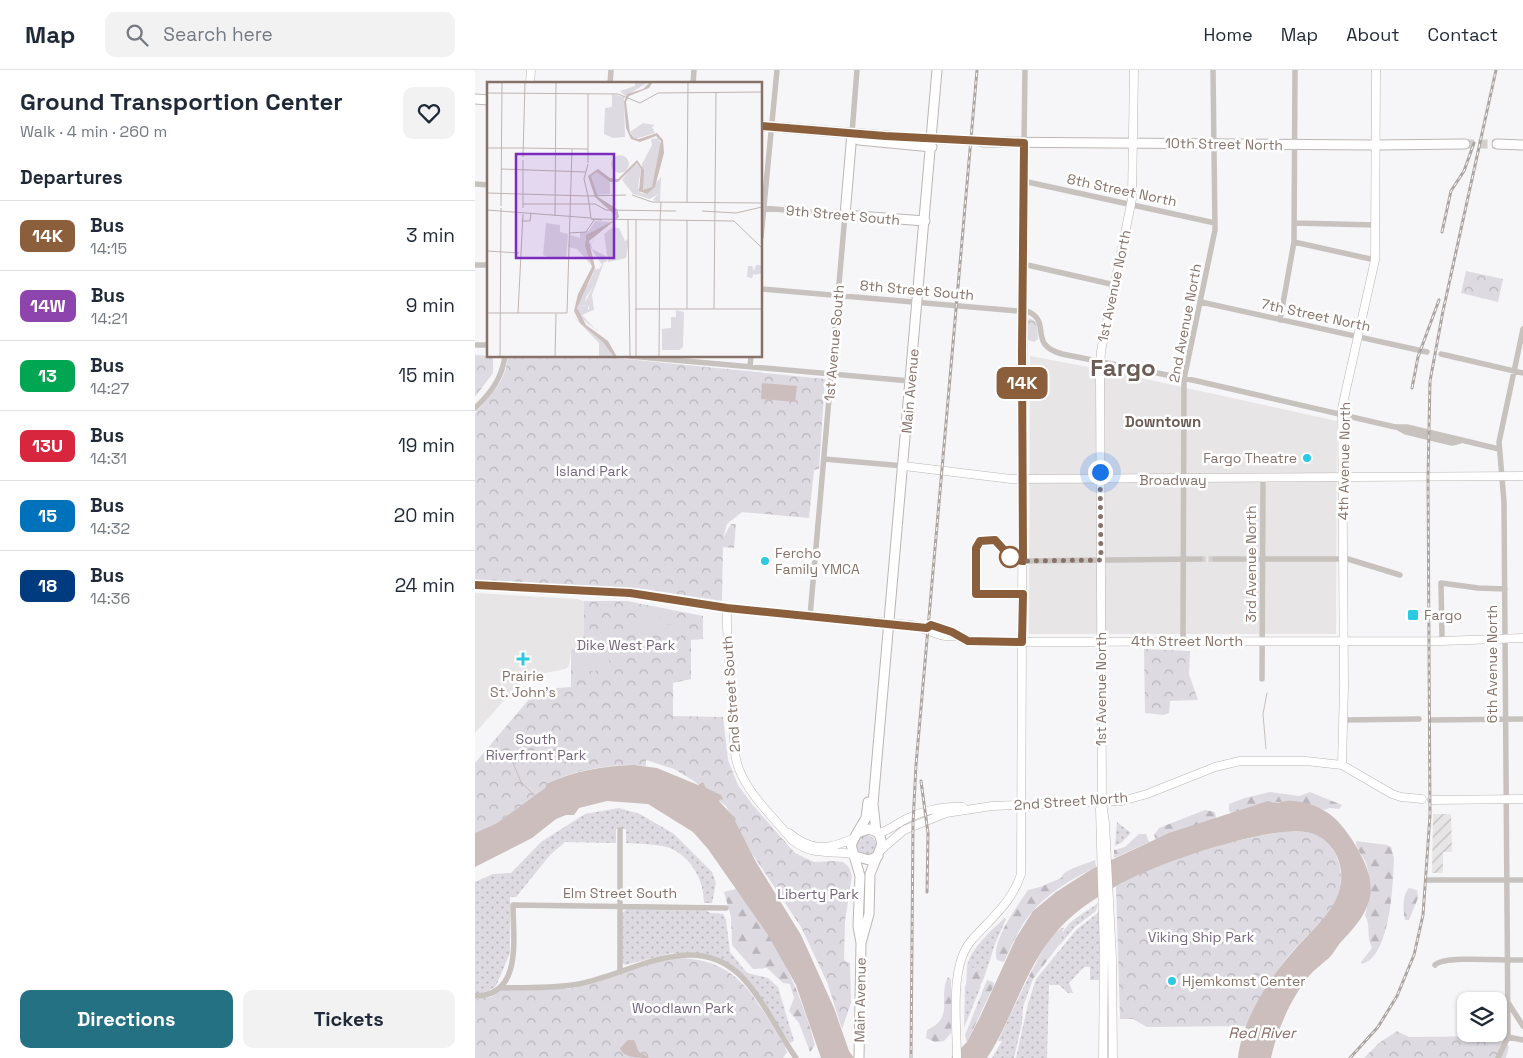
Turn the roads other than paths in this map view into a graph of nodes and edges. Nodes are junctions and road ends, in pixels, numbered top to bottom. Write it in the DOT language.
graph roads {
  1 [pos="777,70"];
  2 [pos="857,70"];
  3 [pos="937,70"];
  4 [pos="1025,70"];
  5 [pos="1134,70"];
  6 [pos="1213,70"];
  7 [pos="1295,70"];
  8 [pos="1376,70"];
  9 [pos="763,126"];
  10 [pos="772,127"];
  11 [pos="852,133"];
  12 [pos="924,139"];
  13 [pos="983,142"];
  14 [pos="1024,143"];
  15 [pos="1133,143"];
  16 [pos="1214,144"];
  17 [pos="1294,144"];
  18 [pos="1465,144"];
  19 [pos="1497,144"];
  20 [pos="1375,145"];
  21 [pos="1523,145"];
  22 [pos="932,147"];
  23 [pos="1023,181"];
  24 [pos="1131,206"];
  25 [pos="763,208"];
  26 [pos="845,215"];
  27 [pos="925,222"];
  28 [pos="1215,223"];
  29 [pos="1294,223"];
  30 [pos="1376,225"];
  31 [pos="1294,242"];
  32 [pos="1375,260"];
  33 [pos="1023,264"];
  34 [pos="1115,285"];
  35 [pos="763,289"];
  36 [pos="838,295"];
  37 [pos="917,302"];
  38 [pos="1201,302"];
  39 [pos="1022,312"];
  40 [pos="1280,320"];
  41 [pos="1523,329"];
  42 [pos="1358,336"];
  43 [pos="1427,352"];
  44 [pos="1441,354"];
  45 [pos="505,358"];
  46 [pos="669,358"];
  47 [pos="751,358"];
  48 [pos="1100,362"];
  49 [pos="750,367"];
  50 [pos="1513,371"];
  51 [pos="1523,373"];
  52 [pos="831,374"];
  53 [pos="1184,379"];
  54 [pos="910,381"];
  55 [pos="475,408"];
  56 [pos="1342,415"];
  57 [pos="1499,449"];
  58 [pos="823,459"];
  59 [pos="904,466"];
  60 [pos="1523,476"];
  61 [pos="1502,477"];
  62 [pos="1343,478"];
  63 [pos="1022,480"];
  64 [pos="1100,480"];
  65 [pos="1184,480"];
  66 [pos="1263,480"];
  67 [pos="1184,559"];
  68 [pos="1200,559"];
  69 [pos="1215,559"];
  70 [pos="1264,559"];
  71 [pos="1343,559"];
  72 [pos="1101,560"];
  73 [pos="1023,561"];
  74 [pos="1400,576"];
  75 [pos="475,585"];
  76 [pos="1505,589"];
  77 [pos="727,608"];
  78 [pos="810,616"];
  79 [pos="889,623"];
  80 [pos="1442,636"];
  81 [pos="1523,638"];
  82 [pos="1462,639"];
  83 [pos="1504,639"];
  84 [pos="1344,640"];
  85 [pos="1419,640"];
  86 [pos="1101,641"];
  87 [pos="1183,641"];
  88 [pos="1263,641"];
  89 [pos="1022,642"];
  90 [pos="1262,679"];
  91 [pos="881,711"];
  92 [pos="1505,719"];
  93 [pos="1523,719"];
  94 [pos="1344,720"];
  95 [pos="1419,720"];
  96 [pos="1432,720"];
  97 [pos="1342,765"];
  98 [pos="1506,798"];
  99 [pos="1523,798"];
  100 [pos="1422,799"];
  101 [pos="1432,800"];
  102 [pos="1102,802"];
  103 [pos="1021,804"];
  104 [pos="975,808"];
  105 [pos="780,825"];
  106 [pos="620,830"];
  107 [pos="877,832"];
  108 [pos="854,836"];
  109 [pos="880,853"];
  110 [pos="855,858"];
  111 [pos="1428,880"];
  112 [pos="1506,880"];
  113 [pos="1523,880"];
  114 [pos="620,905"];
  115 [pos="726,908"];
  116 [pos="861,943"];
  117 [pos="1108,957"];
  118 [pos="1523,960"];
  119 [pos="1507,961"];
  120 [pos="1435,965"];
  121 [pos="620,972"];
  122 [pos="500,988"];
  123 [pos="1507,992"];
  124 [pos="475,996"];
  125 [pos="1507,1001"];
  126 [pos="1523,1026"];
  127 [pos="1508,1037"];
  128 [pos="1523,1040"];
  129 [pos="793,1057"];
  130 [pos="859,1058"];
  131 [pos="957,1058"];
  132 [pos="1103,1058"];
  133 [pos="1113,1058"];
  134 [pos="1498,1058"];
  1 -- 10 [label="street"];
  2 -- 11 [label="street, 1st Avenue South"];
  3 -- 22 [label="main road, Main Avenue"];
  4 -- 14 [label="street"];
  5 -- 15 [label="street, 1st Avenue North"];
  6 -- 16 [label="street, 2nd Avenue North"];
  7 -- 17 [label="street"];
  8 -- 20 [label="street, 4th Avenue North"];
  9 -- 10 [label="main road"];
  10 -- 11 [label="main road"];
  10 -- 25 [label="street"];
  11 -- 12 [label="main road"];
  11 -- 22 [label="main road"];
  11 -- 26 [label="main road, 1st Avenue South"];
  13 -- 14 [label="main road, 10th Street North"];
  14 -- 15 [label="main road, 10th Street North"];
  14 -- 23 [label="street"];
  15 -- 16 [label="main road, 10th Street North"];
  15 -- 24 [label="street, 1st Avenue North"];
  16 -- 17 [label="main road, 10th Street North"];
  16 -- 28 [label="street, 2nd Avenue North"];
  17 -- 20 [label="main road, 10th Street North"];
  17 -- 29 [label="street"];
  18 -- 20 [label="main road, 10th Street North"];
  19 -- 21 [label="main road"];
  20 -- 30 [label="street, 4th Avenue North"];
  22 -- 27 [label="main road, Main Avenue"];
  23 -- 24 [label="street, 8th Street North"];
  23 -- 33 [label="street"];
  24 -- 28 [label="street, 8th Street North"];
  24 -- 34 [label="street, 1st Avenue North"];
  25 -- 26 [label="street, 9th Street South"];
  26 -- 27 [label="main road, 9th Street South"];
  26 -- 36 [label="street, 1st Avenue South"];
  27 -- 37 [label="main road, Main Avenue"];
  28 -- 38 [label="street, 2nd Avenue North"];
  29 -- 30 [label="street"];
  29 -- 31 [label="street"];
  30 -- 32 [label="street, 4th Avenue North"];
  31 -- 32 [label="street"];
  31 -- 40 [label="street"];
  32 -- 42 [label="street, 4th Avenue North"];
  33 -- 34 [label="street"];
  33 -- 39 [label="street"];
  34 -- 48 [label="street, 1st Avenue North"];
  35 -- 36 [label="street, 8th Street South"];
  36 -- 37 [label="street, 8th Street South"];
  36 -- 52 [label="street, 1st Avenue South"];
  37 -- 39 [label="street, 8th Street South"];
  37 -- 54 [label="main road, Main Avenue"];
  38 -- 40 [label="street, 7th Street North"];
  38 -- 53 [label="street, 2nd Avenue North"];
  39 -- 48 [label="street"];
  39 -- 63 [label="street"];
  40 -- 42 [label="street, 7th Street North"];
  41 -- 50 [label="street, 6th Avenue North"];
  42 -- 43 [label="street, 7th Street North"];
  42 -- 56 [label="street, 4th Avenue North"];
  44 -- 50 [label="street"];
  45 -- 55 [label="street"];
  46 -- 49 [label="street"];
  47 -- 49 [label="street"];
  48 -- 53 [label="street"];
  48 -- 64 [label="street, 1st Avenue North"];
  49 -- 52 [label="street"];
  50 -- 51 [label="street"];
  50 -- 57 [label="street, 6th Avenue North"];
  52 -- 54 [label="street"];
  52 -- 58 [label="street, 1st Avenue South"];
  53 -- 56 [label="street"];
  53 -- 65 [label="street, 2nd Avenue North"];
  54 -- 59 [label="main road, Main Avenue"];
  56 -- 57 [label="street"];
  56 -- 62 [label="street, 4th Avenue North"];
  57 -- 61 [label="street, 6th Avenue North"];
  58 -- 59 [label="street, Broadway"];
  58 -- 78 [label="street, 1st Avenue South"];
  59 -- 63 [label="street, Broadway"];
  59 -- 79 [label="main road, Main Avenue"];
  60 -- 61 [label="street, Broadway"];
  61 -- 62 [label="street, Broadway"];
  61 -- 76 [label="street, 6th Avenue North"];
  62 -- 66 [label="street, Broadway"];
  62 -- 71 [label="street, 4th Avenue North"];
  63 -- 64 [label="street, Broadway"];
  63 -- 73 [label="street"];
  64 -- 65 [label="street, Broadway"];
  64 -- 72 [label="street, 1st Avenue North"];
  65 -- 66 [label="street, Broadway"];
  65 -- 67 [label="street, 2nd Avenue North"];
  66 -- 70 [label="street, 3rd Avenue North"];
  67 -- 68 [label="street"];
  67 -- 72 [label="street"];
  67 -- 87 [label="street, 2nd Avenue North"];
  69 -- 70 [label="street"];
  70 -- 71 [label="street"];
  70 -- 88 [label="street, 3rd Avenue North"];
  71 -- 74 [label="street"];
  71 -- 84 [label="street, 4th Avenue North"];
  72 -- 73 [label="street"];
  72 -- 86 [label="street, 1st Avenue North"];
  73 -- 89 [label="street"];
  75 -- 77 [label="street, 4th Street North"];
  76 -- 80 [label="street"];
  76 -- 83 [label="street, 6th Avenue North"];
  77 -- 78 [label="street, 4th Street North"];
  77 -- 105 [label="street, 2nd Street South"];
  78 -- 79 [label="street, 4th Street North"];
  79 -- 89 [label="street, 4th Street North"];
  79 -- 91 [label="main road, Main Avenue"];
  80 -- 82 [label="street, 4th Street North"];
  80 -- 85 [label="street, 4th Street North"];
  81 -- 83 [label="street, 4th Street North"];
  82 -- 83 [label="street, 4th Street North"];
  82 -- 85 [label="street, 4th Street North"];
  83 -- 92 [label="street, 6th Avenue North"];
  84 -- 85 [label="street, 4th Street North"];
  84 -- 88 [label="street, 4th Street North"];
  84 -- 94 [label="street, 4th Avenue North"];
  86 -- 87 [label="street, 4th Street North"];
  86 -- 89 [label="street, 4th Street North"];
  86 -- 102 [label="street, 1st Avenue North"];
  87 -- 88 [label="street, 4th Street North"];
  88 -- 90 [label="street, 3rd Avenue North"];
  89 -- 103 [label="street"];
  91 -- 107 [label="main road, Main Avenue"];
  91 -- 108 [label="main road, Main Avenue"];
  92 -- 93 [label="street"];
  92 -- 96 [label="street"];
  92 -- 98 [label="street, 6th Avenue North"];
  94 -- 95 [label="street"];
  94 -- 97 [label="street, 4th Avenue North"];
  97 -- 100 [label="street, 2nd Street North"];
  97 -- 102 [label="street, 2nd Street North"];
  98 -- 99 [label="street"];
  98 -- 101 [label="street"];
  98 -- 112 [label="street, 6th Avenue North"];
  102 -- 103 [label="street, 2nd Street North"];
  102 -- 117 [label="street, 1st Avenue North"];
  103 -- 104 [label="street, 2nd Street North"];
  103 -- 131 [label="street"];
  104 -- 107 [label="street, 2nd Street North"];
  104 -- 109 [label="street, 2nd Street North"];
  105 -- 108 [label="street, 2nd Street South"];
  105 -- 110 [label="street, 2nd Street South"];
  106 -- 114 [label="street"];
  107 -- 108 [label="main road"];
  107 -- 109 [label="main road"];
  108 -- 110 [label="main road"];
  109 -- 110 [label="main road"];
  109 -- 116 [label="main road, Main Avenue"];
  110 -- 116 [label="main road, Main Avenue"];
  111 -- 112 [label="street"];
  112 -- 113 [label="street"];
  112 -- 119 [label="street, 6th Avenue North"];
  114 -- 115 [label="street, Elm Street South"];
  114 -- 121 [label="street"];
  114 -- 122 [label="street, Elm Street South"];
  116 -- 130 [label="main road, Main Avenue"];
  117 -- 132 [label="street, 1st Avenue North"];
  117 -- 133 [label="street, 1st Avenue North"];
  118 -- 119 [label="street"];
  119 -- 120 [label="street"];
  119 -- 123 [label="street, 6th Avenue North"];
  121 -- 122 [label="street"];
  121 -- 129 [label="street"];
  122 -- 124 [label="street"];
  125 -- 126 [label="street"];
  125 -- 127 [label="street, 6th Avenue North"];
  127 -- 128 [label="street"];
  127 -- 134 [label="street"];
}
